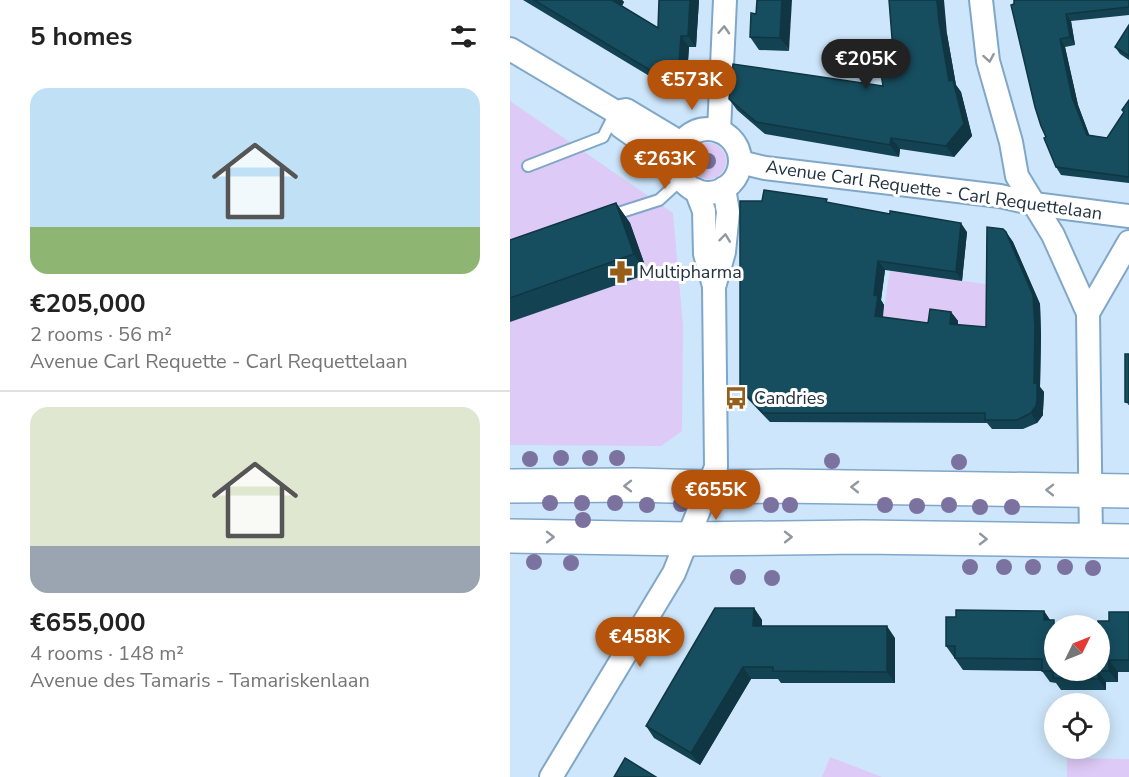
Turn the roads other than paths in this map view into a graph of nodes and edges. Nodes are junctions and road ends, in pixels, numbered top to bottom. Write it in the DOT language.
graph roads {
  1 [pos="725,0"];
  2 [pos="981,0"];
  3 [pos="510,49"];
  4 [pos="616,112"];
  5 [pos="719,131"];
  6 [pos="740,162"];
  7 [pos="528,166"];
  8 [pos="684,168"];
  9 [pos="724,188"];
  10 [pos="1034,204"];
  11 [pos="1129,216"];
  12 [pos="600,219"];
  13 [pos="1129,242"];
  14 [pos="714,287"];
  15 [pos="1088,313"];
  16 [pos="510,486"];
  17 [pos="708,487"];
  18 [pos="1090,490"];
  19 [pos="1129,491"];
  20 [pos="510,536"];
  21 [pos="687,539"];
  22 [pos="1091,540"];
  23 [pos="1129,541"];
  24 [pos="551,777"];
  5 -- 1 [label="street, one-way"];
  2 -- 10 [label="street, one-way"];
  3 -- 4 [label="street"];
  4 -- 7 [label="lane"];
  4 -- 8 [label="street"];
  5 -- 6 [label="street, Avenue Carl Requette - Carl Requettelaan"];
  5 -- 8 [label="street"];
  6 -- 9 [label="street, Avenue Carl Requette - Carl Requettelaan"];
  6 -- 10 [label="street, Avenue Carl Requette - Carl Requettelaan"];
  8 -- 9 [label="street"];
  8 -- 12 [label="lane"];
  8 -- 14 [label="street"];
  14 -- 9 [label="street, one-way"];
  10 -- 11 [label="street, Avenue Carl Requette - Carl Requettelaan"];
  10 -- 15 [label="street"];
  13 -- 15 [label="street"];
  14 -- 17 [label="street"];
  15 -- 18 [label="street"];
  17 -- 16 [label="main road, one-way"];
  18 -- 17 [label="main road, one-way"];
  17 -- 21 [label="street"];
  18 -- 19 [label="main road"];
  18 -- 22 [label="street"];
  20 -- 21 [label="main road, one-way"];
  21 -- 22 [label="main road, one-way"];
  21 -- 24 [label="street"];
  22 -- 23 [label="main road"];
}
